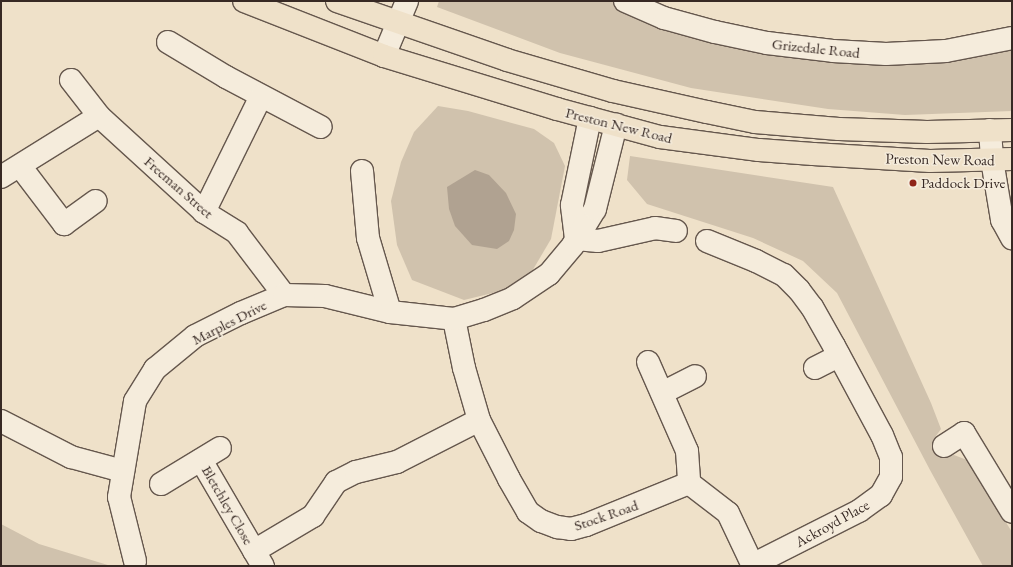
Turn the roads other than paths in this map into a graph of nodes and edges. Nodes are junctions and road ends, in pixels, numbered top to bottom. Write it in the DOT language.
graph roads {
  1 [pos="244,1"];
  2 [pos="337,1"];
  3 [pos="406,1"];
  4 [pos="625,1"];
  5 [pos="398,23"];
  6 [pos="1012,38"];
  7 [pos="168,42"];
  8 [pos="384,56"];
  9 [pos="71,80"];
  10 [pos="582,82"];
  11 [pos="262,96"];
  12 [pos="641,97"];
  13 [pos="99,116"];
  14 [pos="604,118"];
  15 [pos="321,128"];
  16 [pos="990,130"];
  17 [pos="1012,130"];
  18 [pos="1002,160"];
  19 [pos="20,166"];
  20 [pos="362,171"];
  21 [pos="1,177"];
  22 [pos="96,201"];
  23 [pos="204,212"];
  24 [pos="676,231"];
  25 [pos="1012,238"];
  26 [pos="576,239"];
  27 [pos="707,241"];
  28 [pos="284,295"];
  29 [pos="390,312"];
  30 [pos="454,318"];
  31 [pos="839,356"];
  32 [pos="648,362"];
  33 [pos="815,368"];
  34 [pos="695,376"];
  35 [pos="662,393"];
  36 [pos="479,420"];
  37 [pos="1,421"];
  38 [pos="944,446"];
  39 [pos="220,448"];
  40 [pos="201,460"];
  41 [pos="123,471"];
  42 [pos="161,484"];
  43 [pos="690,484"];
  44 [pos="1012,512"];
  45 [pos="259,558"];
  46 [pos="135,561"];
  47 [pos="753,565"];
  1 -- 8 [label="highway, Preston New Road"];
  2 -- 5 [label="highway, Preston New Road"];
  3 -- 5 [label="street"];
  4 -- 6 [label="street, Grizedale Road"];
  5 -- 8 [label="street"];
  5 -- 10 [label="highway, Preston New Road"];
  7 -- 11 [label="street"];
  8 -- 14 [label="highway, Preston New Road"];
  9 -- 13 [label="street, Freeman Street"];
  10 -- 12 [label="highway, Preston New Road"];
  10 -- 14 [label="highway"];
  11 -- 15 [label="street"];
  11 -- 23 [label="street"];
  12 -- 14 [label="highway"];
  12 -- 16 [label="highway, Preston New Road"];
  13 -- 19 [label="street"];
  13 -- 23 [label="street, Freeman Street"];
  14 -- 18 [label="highway, Preston New Road"];
  14 -- 26 [label="street"];
  16 -- 17 [label="highway, Preston New Road"];
  16 -- 18 [label="street"];
  18 -- 25 [label="street"];
  19 -- 21 [label="street"];
  19 -- 22 [label="street"];
  20 -- 29 [label="street"];
  23 -- 28 [label="street, Freeman Street"];
  24 -- 26 [label="street"];
  26 -- 30 [label="street, Marples Drive"];
  27 -- 31 [label="street, Ackroyd Place"];
  28 -- 29 [label="street, Marples Drive"];
  28 -- 41 [label="street, Marples Drive"];
  29 -- 30 [label="street, Marples Drive"];
  30 -- 36 [label="street, Stock Road"];
  31 -- 33 [label="street"];
  31 -- 47 [label="street, Ackroyd Place"];
  32 -- 35 [label="street"];
  34 -- 35 [label="street"];
  35 -- 43 [label="street"];
  36 -- 43 [label="street, Stock Road"];
  36 -- 45 [label="street, Bletchley Close"];
  37 -- 41 [label="street"];
  38 -- 44 [label="street"];
  39 -- 40 [label="street, Bletchley Close"];
  40 -- 42 [label="street, Bletchley Close"];
  40 -- 45 [label="street, Bletchley Close"];
  41 -- 46 [label="street, Marples Drive"];
  43 -- 47 [label="street"];
}
